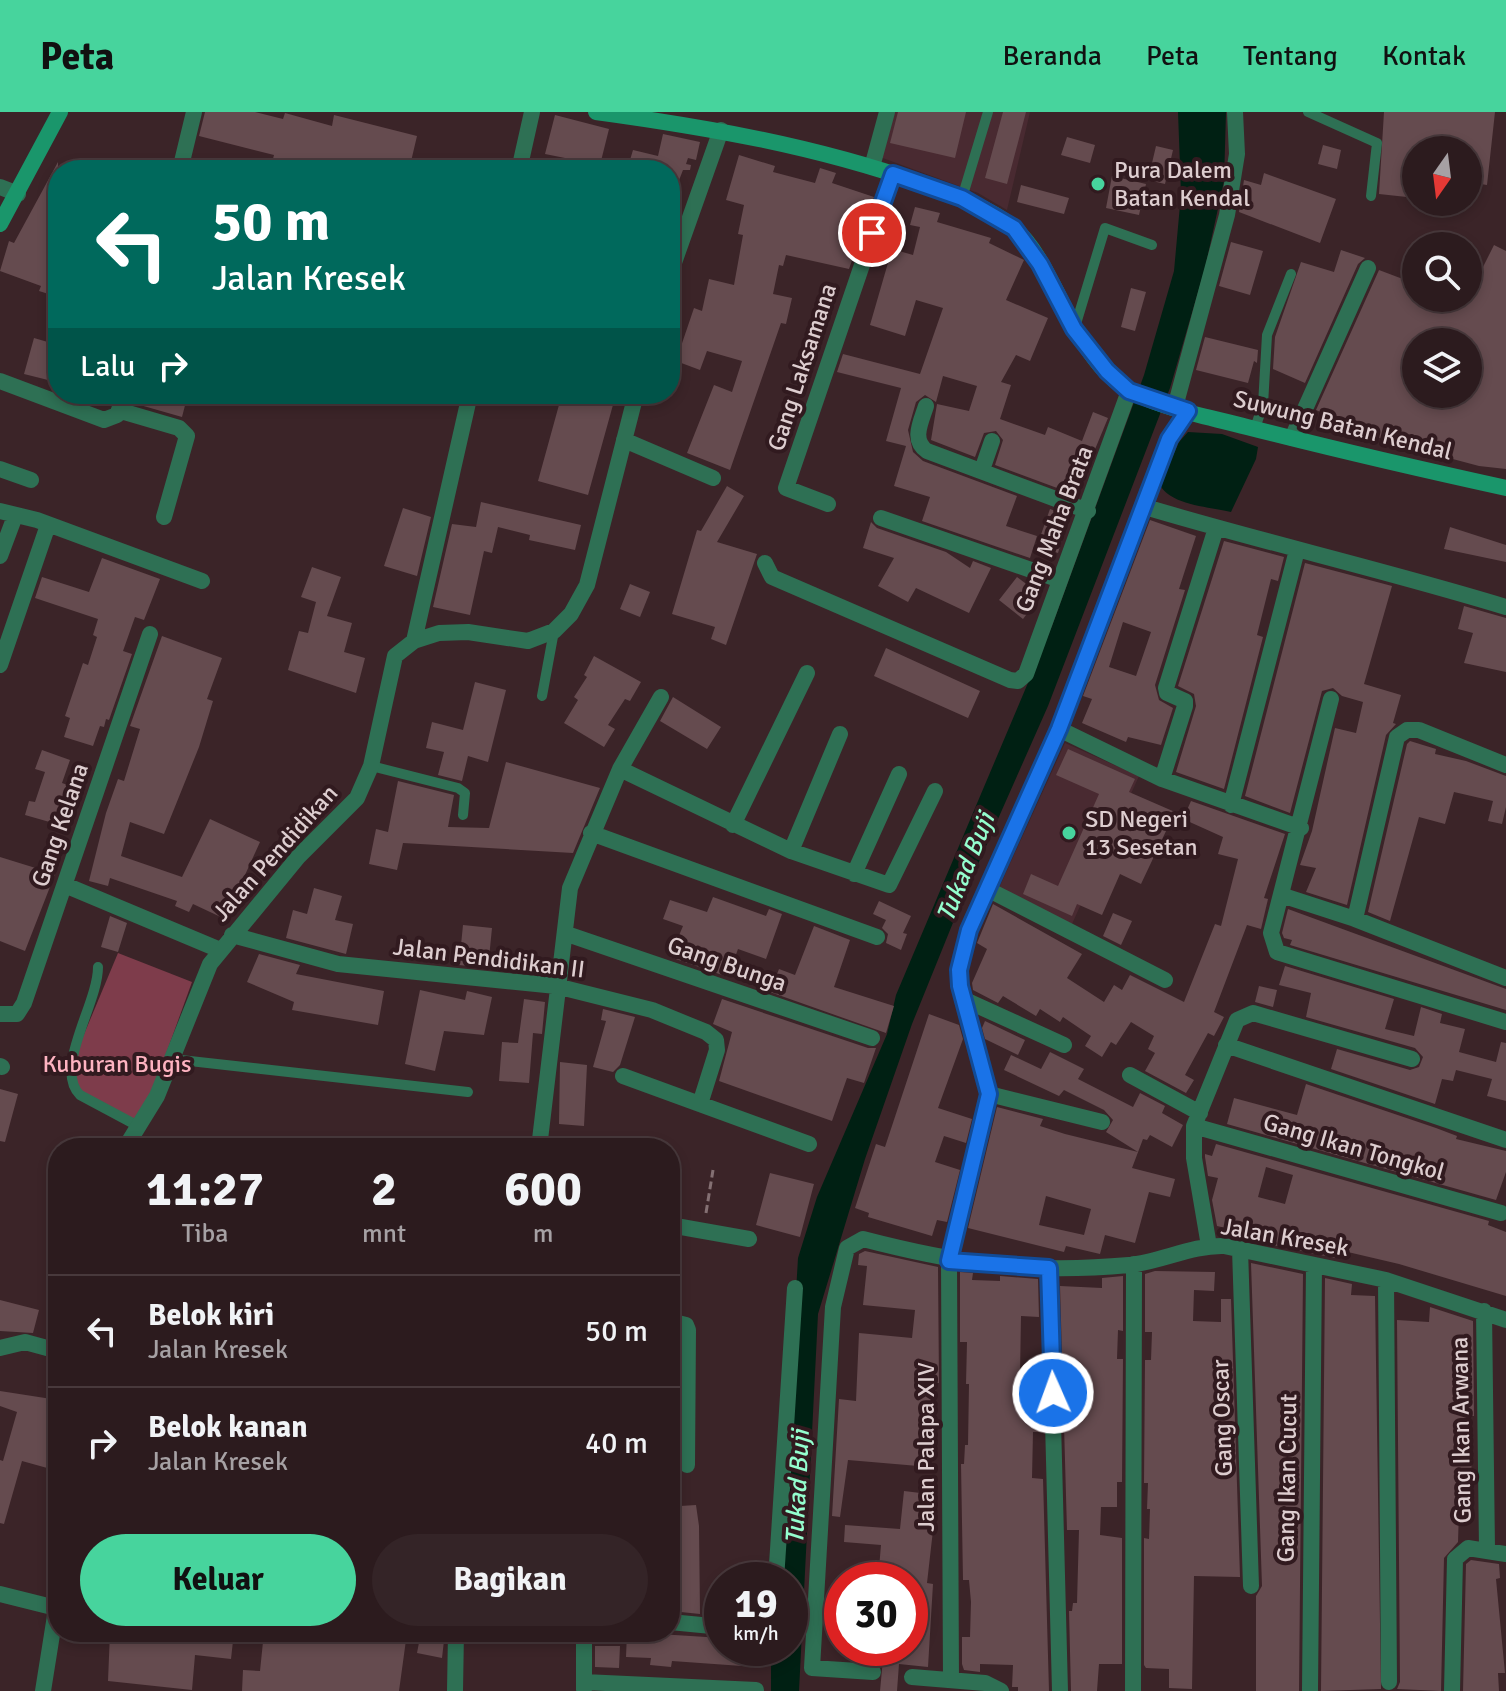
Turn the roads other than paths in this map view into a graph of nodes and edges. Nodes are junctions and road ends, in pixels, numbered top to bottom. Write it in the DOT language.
graph roads {
  1 [pos="60,112"];
  2 [pos="194,112"];
  3 [pos="532,112"];
  4 [pos="596,112"];
  5 [pos="887,112"];
  6 [pos="988,112"];
  7 [pos="1235,112"];
  8 [pos="1308,112"];
  9 [pos="721,130"];
  10 [pos="182,160"];
  11 [pos="521,160"];
  12 [pos="872,167"];
  13 [pos="893,174"];
  14 [pos="0,187"];
  15 [pos="18,194"];
  16 [pos="1371,196"];
  17 [pos="962,198"];
  18 [pos="0,224"];
  19 [pos="1152,245"];
  20 [pos="680,246"];
  21 [pos="1368,268"];
  22 [pos="1291,274"];
  23 [pos="1074,329"];
  24 [pos="0,381"];
  25 [pos="1131,392"];
  26 [pos="48,399"];
  27 [pos="61,404"];
  28 [pos="122,404"];
  29 [pos="127,404"];
  30 [pos="468,404"];
  31 [pos="633,404"];
  32 [pos="926,406"];
  33 [pos="1177,408"];
  34 [pos="1255,428"];
  35 [pos="1292,438"];
  36 [pos="624,440"];
  37 [pos="992,441"];
  38 [pos="0,469"];
  39 [pos="982,470"];
  40 [pos="713,478"];
  41 [pos="31,480"];
  42 [pos="1506,488"];
  43 [pos="828,504"];
  44 [pos="1142,506"];
  45 [pos="1088,511"];
  46 [pos="8,513"];
  47 [pos="164,517"];
  48 [pos="881,518"];
  49 [pos="48,525"];
  50 [pos="1216,528"];
  51 [pos="1297,550"];
  52 [pos="0,556"];
  53 [pos="765,563"];
  54 [pos="1060,580"];
  55 [pos="202,581"];
  56 [pos="1506,607"];
  57 [pos="554,631"];
  58 [pos="150,634"];
  59 [pos="414,641"];
  60 [pos="0,665"];
  61 [pos="807,673"];
  62 [pos="542,696"];
  63 [pos="661,697"];
  64 [pos="1331,699"];
  65 [pos="1059,729"];
  66 [pos="840,734"];
  67 [pos="1506,765"];
  68 [pos="371,766"];
  69 [pos="620,769"];
  70 [pos="899,774"];
  71 [pos="1162,779"];
  72 [pos="935,791"];
  73 [pos="1231,805"];
  74 [pos="463,815"];
  75 [pos="733,825"];
  76 [pos="1301,828"];
  77 [pos="591,833"];
  78 [pos="791,851"];
  79 [pos="854,874"];
  80 [pos="65,885"];
  81 [pos="987,889"];
  82 [pos="1281,895"];
  83 [pos="1355,919"];
  84 [pos="567,934"];
  85 [pos="232,935"];
  86 [pos="877,937"];
  87 [pos="220,950"];
  88 [pos="98,967"];
  89 [pos="1506,978"];
  90 [pos="1165,980"];
  91 [pos="556,986"];
  92 [pos="963,999"];
  93 [pos="0,1014"];
  94 [pos="1506,1022"];
  95 [pos="872,1038"];
  96 [pos="1064,1045"];
  97 [pos="1226,1045"];
  98 [pos="172,1059"];
  99 [pos="1412,1059"];
  100 [pos="1130,1075"];
  101 [pos="623,1076"];
  102 [pos="468,1092"];
  103 [pos="989,1094"];
  104 [pos="700,1104"];
  105 [pos="1197,1120"];
  106 [pos="1102,1122"];
  107 [pos="138,1126"];
  108 [pos="131,1138"];
  109 [pos="540,1138"];
  110 [pos="1506,1140"];
  111 [pos="809,1144"];
  112 [pos="1501,1213"];
  113 [pos="680,1226"];
  114 [pos="749,1239"];
  115 [pos="1209,1246"];
  116 [pos="1240,1249"];
  117 [pos="949,1261"];
  118 [pos="1134,1264"];
  119 [pos="1314,1265"];
  120 [pos="1049,1268"];
  121 [pos="1386,1280"];
  122 [pos="795,1288"];
  123 [pos="1484,1311"];
  124 [pos="1506,1320"];
  125 [pos="680,1324"];
  126 [pos="0,1348"];
  127 [pos="48,1348"];
  128 [pos="687,1465"];
  129 [pos="1487,1549"];
  130 [pos="1506,1554"];
  131 [pos="777,1562"];
  132 [pos="1251,1586"];
  133 [pos="0,1594"];
  134 [pos="48,1602"];
  135 [pos="680,1623"];
  136 [pos="704,1625"];
  137 [pos="51,1642"];
  138 [pos="456,1642"];
  139 [pos="584,1642"];
  140 [pos="873,1672"];
  141 [pos="912,1677"];
  142 [pos="951,1680"];
  143 [pos="1389,1682"];
  144 [pos="584,1686"];
  145 [pos="756,1690"];
  146 [pos="43,1691"];
  147 [pos="455,1691"];
  148 [pos="1001,1691"];
  149 [pos="1060,1691"];
  150 [pos="1133,1691"];
  151 [pos="1310,1691"];
  152 [pos="1452,1691"];
  1 -- 15 [label="street"];
  2 -- 10 [label="street"];
  3 -- 11 [label="street"];
  4 -- 9 [label="street"];
  5 -- 12 [label="street"];
  6 -- 17 [label="lane"];
  7 -- 33 [label="street"];
  8 -- 16 [label="lane"];
  9 -- 12 [label="street"];
  9 -- 20 [label="street"];
  12 -- 13 [label="street"];
  13 -- 17 [label="street"];
  13 -- 43 [label="street, Gang Laksamana"];
  14 -- 15 [label="street"];
  15 -- 18 [label="street"];
  17 -- 23 [label="street"];
  19 -- 23 [label="lane"];
  21 -- 35 [label="street"];
  22 -- 34 [label="lane"];
  23 -- 25 [label="street"];
  24 -- 26 [label="street"];
  25 -- 33 [label="street, Suwung Batan Kendal"];
  25 -- 45 [label="street, Gang Maha Brata"];
  27 -- 28 [label="street"];
  29 -- 47 [label="street"];
  30 -- 59 [label="street"];
  31 -- 36 [label="street"];
  32 -- 39 [label="street"];
  33 -- 34 [label="street, Suwung Batan Kendal"];
  33 -- 44 [label="street"];
  34 -- 35 [label="street, Suwung Batan Kendal"];
  35 -- 42 [label="street, Suwung Batan Kendal"];
  36 -- 40 [label="street"];
  36 -- 57 [label="street"];
  37 -- 39 [label="street"];
  38 -- 41 [label="street"];
  39 -- 45 [label="street"];
  44 -- 50 [label="street"];
  44 -- 65 [label="street"];
  45 -- 54 [label="street, Gang Maha Brata"];
  46 -- 49 [label="street"];
  46 -- 52 [label="street"];
  48 -- 54 [label="street"];
  49 -- 55 [label="street"];
  49 -- 60 [label="street"];
  50 -- 51 [label="street"];
  50 -- 71 [label="street"];
  51 -- 56 [label="street"];
  51 -- 73 [label="street"];
  53 -- 54 [label="street, Gang Maha Brata"];
  57 -- 59 [label="street"];
  57 -- 62 [label="lane"];
  58 -- 80 [label="street, Gang Kelana"];
  59 -- 68 [label="street, Jalan Pendidikan"];
  61 -- 75 [label="street"];
  63 -- 69 [label="street"];
  64 -- 76 [label="street"];
  65 -- 71 [label="street"];
  65 -- 81 [label="street"];
  66 -- 78 [label="street"];
  67 -- 83 [label="street"];
  68 -- 74 [label="lane"];
  68 -- 85 [label="street, Jalan Pendidikan"];
  69 -- 75 [label="street"];
  69 -- 77 [label="street"];
  70 -- 79 [label="street"];
  71 -- 73 [label="street"];
  72 -- 79 [label="street"];
  73 -- 76 [label="street"];
  75 -- 78 [label="street"];
  76 -- 82 [label="street"];
  77 -- 84 [label="street"];
  77 -- 86 [label="street"];
  78 -- 79 [label="street"];
  80 -- 87 [label="street"];
  80 -- 93 [label="street, Gang Kelana"];
  81 -- 90 [label="street"];
  81 -- 92 [label="street"];
  82 -- 83 [label="street"];
  82 -- 94 [label="street"];
  83 -- 89 [label="street"];
  84 -- 91 [label="street"];
  84 -- 95 [label="street, Gang Bunga"];
  85 -- 87 [label="street, Jalan Pendidikan"];
  85 -- 91 [label="street, Jalan Pendidikan II"];
  87 -- 98 [label="street, Jalan Pendidikan"];
  88 -- 107 [label="lane"];
  91 -- 104 [label="street, Jalan Pendidikan II"];
  91 -- 109 [label="street"];
  92 -- 96 [label="street"];
  92 -- 103 [label="street"];
  97 -- 99 [label="street"];
  97 -- 105 [label="street"];
  97 -- 110 [label="street"];
  98 -- 102 [label="lane"];
  98 -- 107 [label="street, Jalan Pendidikan"];
  100 -- 105 [label="street, Gang Ikan Tongkol"];
  101 -- 104 [label="street"];
  103 -- 106 [label="street"];
  103 -- 117 [label="street"];
  104 -- 111 [label="street"];
  105 -- 112 [label="street, Gang Ikan Tongkol"];
  105 -- 115 [label="street"];
  107 -- 108 [label="street, Jalan Pendidikan"];
  113 -- 114 [label="street"];
  115 -- 116 [label="street, Jalan Kresek"];
  115 -- 118 [label="street, Jalan Kresek"];
  116 -- 119 [label="street, Jalan Kresek"];
  116 -- 132 [label="street, Gang Oscar"];
  117 -- 120 [label="street, Jalan Kresek"];
  117 -- 140 [label="street, Jalan Kresek"];
  117 -- 142 [label="street, Jalan Palapa XIV"];
  118 -- 120 [label="street, Jalan Kresek"];
  118 -- 150 [label="street"];
  119 -- 121 [label="street, Jalan Kresek"];
  119 -- 151 [label="street, Gang Ikan Cucut"];
  120 -- 149 [label="street"];
  121 -- 123 [label="street, Jalan Kresek"];
  121 -- 143 [label="street"];
  122 -- 131 [label="street"];
  123 -- 124 [label="street, Jalan Kresek"];
  123 -- 129 [label="street, Gang Ikan Arwana"];
  125 -- 128 [label="street"];
  126 -- 127 [label="street"];
  129 -- 130 [label="street"];
  129 -- 152 [label="street"];
  133 -- 134 [label="street"];
  135 -- 136 [label="street"];
  137 -- 146 [label="street"];
  138 -- 147 [label="street"];
  139 -- 144 [label="street"];
  141 -- 142 [label="street"];
  142 -- 148 [label="street"];
  144 -- 145 [label="street"];
}
